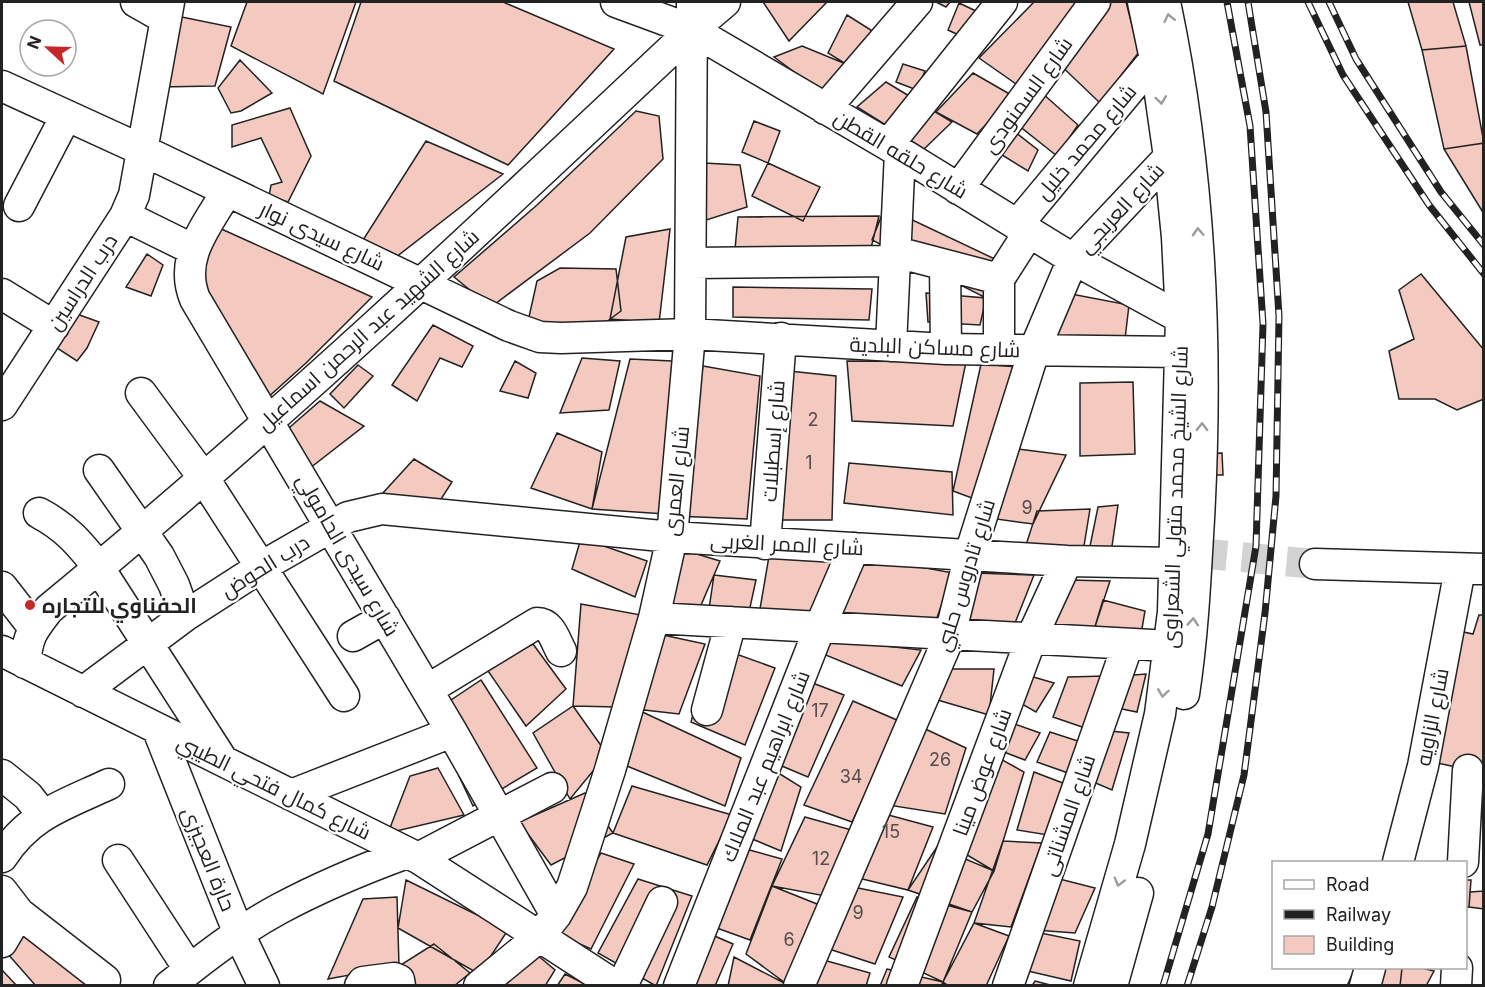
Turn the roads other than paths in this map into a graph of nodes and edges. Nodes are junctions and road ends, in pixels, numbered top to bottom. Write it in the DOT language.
graph roads {
  1 [pos="136,2"];
  2 [pos="616,2"];
  3 [pos="725,2"];
  4 [pos="918,2"];
  5 [pos="1002,2"];
  6 [pos="1095,2"];
  7 [pos="1143,2"];
  8 [pos="1165,2"];
  9 [pos="168,10"];
  10 [pos="692,16"];
  11 [pos="1155,59"];
  12 [pos="2,86"];
  13 [pos="825,109"];
  14 [pos="66,116"];
  15 [pos="894,149"];
  16 [pos="142,150"];
  17 [pos="1169,157"];
  18 [pos="958,189"];
  19 [pos="227,191"];
  20 [pos="19,206"];
  21 [pos="125,216"];
  22 [pos="1023,228"];
  23 [pos="194,250"];
  24 [pos="895,256"];
  25 [pos="1073,259"];
  26 [pos="691,263"];
  27 [pos="945,265"];
  28 [pos="999,279"];
  29 [pos="423,284"];
  30 [pos="2,294"];
  31 [pos="1181,318"];
  32 [pos="54,326"];
  33 [pos="690,334"];
  34 [pos="781,339"];
  35 [pos="891,346"];
  36 [pos="946,349"];
  37 [pos="999,349"];
  38 [pos="1034,351"];
  39 [pos="1181,352"];
  40 [pos="5,393"];
  41 [pos="141,393"];
  42 [pos="269,421"];
  43 [pos="99,470"];
  44 [pos="203,477"];
  45 [pos="39,513"];
  46 [pos="331,526"];
  47 [pos="141,531"];
  48 [pos="672,537"];
  49 [pos="765,544"];
  50 [pos="854,548"];
  51 [pos="970,555"];
  52 [pos="1067,561"];
  53 [pos="1175,563"];
  54 [pos="1315,564"];
  55 [pos="261,567"];
  56 [pos="99,568"];
  57 [pos="1472,569"];
  58 [pos="2,587"];
  59 [pos="185,616"];
  60 [pos="385,618"];
  61 [pos="654,618"];
  62 [pos="731,622"];
  63 [pos="820,627"];
  64 [pos="34,628"];
  65 [pos="950,634"];
  66 [pos="353,636"];
  67 [pos="1031,639"];
  68 [pos="149,643"];
  69 [pos="1128,644"];
  70 [pos="1170,646"];
  71 [pos="561,651"];
  72 [pos="13,657"];
  73 [pos="427,690"];
  74 [pos="83,692"];
  75 [pos="344,696"];
  76 [pos="707,710"];
  77 [pos="158,730"];
  78 [pos="452,732"];
  79 [pos="223,761"];
  80 [pos="1423,766"];
  81 [pos="1476,771"];
  82 [pos="2,775"];
  83 [pos="109,784"];
  84 [pos="552,788"];
  85 [pos="291,795"];
  86 [pos="42,814"];
  87 [pos="499,816"];
  88 [pos="412,855"];
  89 [pos="2,857"];
  90 [pos="118,860"];
  91 [pos="1398,861"];
  92 [pos="1463,861"];
  93 [pos="10,902"];
  94 [pos="662,902"];
  95 [pos="548,926"];
  96 [pos="238,934"];
  97 [pos="2,942"];
  98 [pos="1370,969"];
  99 [pos="1457,969"];
  100 [pos="179,977"];
  101 [pos="109,984"];
  102 [pos="264,986"];
  103 [pos="360,986"];
  104 [pos="400,986"];
  105 [pos="479,986"];
  106 [pos="616,986"];
  107 [pos="622,986"];
  108 [pos="679,986"];
  109 [pos="799,986"];
  110 [pos="902,986"];
  111 [pos="1008,986"];
  112 [pos="1089,986"];
  113 [pos="1112,986"];
  114 [pos="1365,986"];
  115 [pos="1456,986"];
  1 -- 9 [label="street"];
  2 -- 10 [label="street, شارع حلقه القطن"];
  3 -- 10 [label="street, شارع الشهيد عبد الرحمن اسماعيل"];
  4 -- 13 [label="street"];
  5 -- 15 [label="street"];
  6 -- 18 [label="street, شارع السمنودى"];
  7 -- 11 [label="street, شارع الشيخ محمد متولي الشعراوى"];
  113 -- 8 [label="street, شارع الشيخ محمد متولي الشعراوى, one-way"];
  9 -- 16 [label="street, درب الدراسين"];
  10 -- 13 [label="street, شارع حلقه القطن"];
  10 -- 26 [label="street, شارع العمرى"];
  10 -- 29 [label="street, شارع الشهيد عبد الرحمن اسماعيل"];
  11 -- 17 [label="street, شارع الشيخ محمد متولي الشعراوى, one-way"];
  11 -- 22 [label="street, شارع محمد خليل"];
  12 -- 14 [label="street, شارع سيدى نوار"];
  13 -- 15 [label="street, شارع حلقه القطن"];
  14 -- 16 [label="street, شارع سيدى نوار"];
  14 -- 20 [label="street"];
  15 -- 18 [label="street, شارع حلقه القطن"];
  15 -- 24 [label="street"];
  16 -- 19 [label="street, شارع سيدى نوار"];
  16 -- 21 [label="street, درب الدراسين"];
  17 -- 25 [label="street, شارع العربجي"];
  17 -- 31 [label="street, شارع الشيخ محمد متولي الشعراوى"];
  18 -- 22 [label="street, شارع حلقه القطن"];
  19 -- 23 [label="street, شارع سيدى الحامولي"];
  19 -- 29 [label="street, شارع سيدى نوار"];
  21 -- 23 [label="street"];
  21 -- 32 [label="street, درب الدراسين"];
  22 -- 25 [label="street, شارع حلقه القطن"];
  22 -- 28 [label="street, شارع محمد خليل"];
  23 -- 42 [label="street, شارع سيدى الحامولي"];
  24 -- 26 [label="street"];
  24 -- 27 [label="street"];
  24 -- 35 [label="street"];
  25 -- 31 [label="street, شارع حلقه القطن"];
  25 -- 38 [label="street, شارع تادروس حلبي"];
  26 -- 33 [label="street, شارع العمرى"];
  27 -- 28 [label="street"];
  27 -- 36 [label="street"];
  28 -- 37 [label="street"];
  29 -- 33 [label="street, شارع سيدى نوار"];
  29 -- 42 [label="street, شارع الشهيد عبد الرحمن اسماعيل"];
  30 -- 32 [label="street"];
  31 -- 39 [label="street, شارع الشيخ محمد متولي الشعراوى"];
  32 -- 40 [label="street, درب الدراسين"];
  33 -- 34 [label="street, شارع مساكن البلدية"];
  33 -- 48 [label="street, شارع العمرى"];
  34 -- 35 [label="street, شارع مساكن البلدية"];
  34 -- 49 [label="street, شارع إسطبلات"];
  35 -- 36 [label="street, شارع مساكن البلدية"];
  36 -- 37 [label="street, شارع مساكن البلدية"];
  37 -- 38 [label="street, شارع مساكن البلدية"];
  38 -- 39 [label="street, شارع مساكن البلدية"];
  38 -- 51 [label="street, شارع تادروس حلبي"];
  39 -- 53 [label="street, شارع الشيخ محمد متولي الشعراوى"];
  41 -- 44 [label="street"];
  42 -- 44 [label="street, شارع الشهيد عبد الرحمن اسماعيل"];
  42 -- 46 [label="street, شارع سيدى الحامولي"];
  43 -- 47 [label="street"];
  44 -- 47 [label="street, شارع الشهيد عبد الرحمن اسماعيل"];
  44 -- 55 [label="street"];
  45 -- 56 [label="street"];
  46 -- 48 [label="street, شارع الممر الغربى"];
  46 -- 55 [label="street, درب الحوض"];
  46 -- 60 [label="street, شارع سيدى الحامولي"];
  47 -- 56 [label="street, شارع الشهيد عبد الرحمن اسماعيل"];
  47 -- 59 [label="street"];
  48 -- 49 [label="street, شارع الممر الغربى"];
  48 -- 61 [label="street, شارع العمرى"];
  49 -- 50 [label="street, شارع الممر الغربى"];
  50 -- 51 [label="street, شارع الممر الغربى"];
  50 -- 63 [label="street, شارع ابراهيم عبد الملاك"];
  51 -- 52 [label="street, شارع الممر الغربى"];
  51 -- 65 [label="street, شارع تادروس حلبي"];
  52 -- 53 [label="street, شارع الممر الغربى"];
  52 -- 67 [label="street, شارع عوض مينا"];
  53 -- 70 [label="street, شارع الشيخ محمد متولي الشعراوى"];
  54 -- 57 [label="street"];
  55 -- 59 [label="street, درب الحوض"];
  55 -- 75 [label="street"];
  56 -- 64 [label="street, شارع الشهيد عبد الرحمن اسماعيل"];
  56 -- 68 [label="street"];
  57 -- 80 [label="street, شارع الزاويه"];
  58 -- 64 [label="street"];
  59 -- 68 [label="street, درب الحوض"];
  60 -- 66 [label="street"];
  60 -- 73 [label="street, شارع سيدى الحامولي"];
  61 -- 62 [label="street"];
  61 -- 95 [label="street, شارع العمرى"];
  62 -- 63 [label="street"];
  62 -- 76 [label="street"];
  63 -- 65 [label="street"];
  63 -- 108 [label="street, شارع ابراهيم عبد الملاك"];
  64 -- 72 [label="street, شارع الشهيد عبد الرحمن اسماعيل"];
  65 -- 67 [label="street"];
  65 -- 109 [label="street, شارع تادروس حلبي"];
  67 -- 69 [label="street"];
  67 -- 110 [label="street, شارع عوض مينا"];
  68 -- 74 [label="street, درب الحوض"];
  68 -- 79 [label="street"];
  69 -- 70 [label="street"];
  69 -- 111 [label="street, شارع المشناتى"];
  70 -- 112 [label="street, شارع الشيخ محمد متولي الشعراوى, one-way"];
  71 -- 73 [label="street"];
  72 -- 74 [label="street, شارع كمال فتحي الطيبي"];
  73 -- 78 [label="street, شارع سيدى الحامولي"];
  74 -- 77 [label="street, شارع كمال فتحي الطيبي"];
  77 -- 79 [label="street, شارع كمال فتحي الطيبي"];
  77 -- 96 [label="street, حارة العجيزى"];
  78 -- 85 [label="street"];
  78 -- 87 [label="street, شارع سيدى الحامولي"];
  79 -- 85 [label="street, شارع كمال فتحي الطيبي"];
  80 -- 81 [label="street"];
  80 -- 91 [label="street, شارع الزاويه"];
  81 -- 92 [label="street"];
  82 -- 86 [label="street"];
  83 -- 86 [label="street"];
  84 -- 87 [label="street"];
  85 -- 88 [label="street, شارع كمال فتحي الطيبي"];
  86 -- 89 [label="street"];
  87 -- 88 [label="street"];
  87 -- 95 [label="street, شارع سيدى الحامولي"];
  88 -- 95 [label="street, شارع كمال فتحي الطيبي"];
  88 -- 96 [label="street"];
  90 -- 100 [label="street"];
  93 -- 97 [label="street"];
  93 -- 101 [label="street"];
  94 -- 107 [label="street"];
  95 -- 105 [label="street"];
  95 -- 106 [label="street, شارع كمال فتحي الطيبي"];
  96 -- 100 [label="street"];
  96 -- 102 [label="street, حارة العجيزى"];
  98 -- 114 [label="street"];
  99 -- 115 [label="street"];
  103 -- 104 [label="street"];
}
